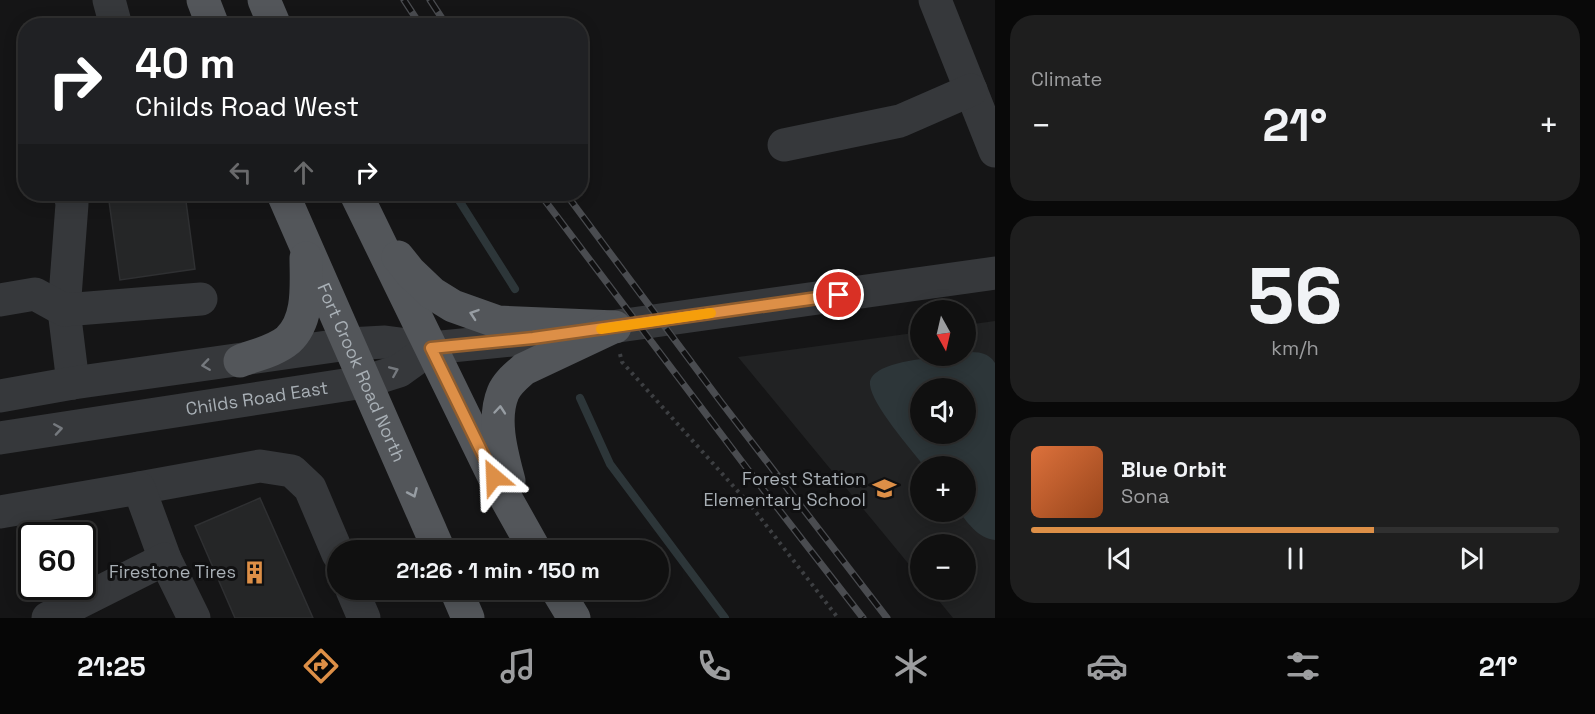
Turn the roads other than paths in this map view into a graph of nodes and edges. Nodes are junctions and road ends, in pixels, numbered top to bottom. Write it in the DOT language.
graph roads {
  1 [pos="109,0"];
  2 [pos="202,0"];
  3 [pos="264,0"];
  4 [pos="935,0"];
  5 [pos="114,18"];
  6 [pos="210,18"];
  7 [pos="272,18"];
  8 [pos="970,90"];
  9 [pos="784,145"];
  10 [pos="995,151"];
  11 [pos="71,201"];
  12 [pos="286,201"];
  13 [pos="363,207"];
  14 [pos="306,247"];
  15 [pos="995,273"];
  16 [pos="201,299"];
  17 [pos="0,300"];
  18 [pos="64,310"];
  19 [pos="615,327"];
  20 [pos="348,344"];
  21 [pos="431,348"];
  22 [pos="240,361"];
  23 [pos="364,382"];
  24 [pos="73,383"];
  25 [pos="0,396"];
  26 [pos="0,438"];
  27 [pos="139,488"];
  28 [pos="0,512"];
  29 [pos="332,540"];
  30 [pos="435,540"];
  31 [pos="529,540"];
  32 [pos="165,559"];
  33 [pos="460,600"];
  34 [pos="563,600"];
  35 [pos="48,618"];
  36 [pos="194,618"];
  37 [pos="468,618"];
  38 [pos="574,618"];
  1 -- 5 [label="street"];
  2 -- 6 [label="main road"];
  3 -- 7 [label="main road"];
  4 -- 8 [label="street"];
  8 -- 9 [label="street"];
  8 -- 10 [label="street"];
  11 -- 18 [label="street"];
  12 -- 14 [label="main road, Fort Crook Road North"];
  19 -- 13 [label="main road, one-way"];
  13 -- 21 [label="main road"];
  14 -- 20 [label="main road, Fort Crook Road North"];
  14 -- 22 [label="main road"];
  15 -- 19 [label="street"];
  16 -- 18 [label="street"];
  17 -- 18 [label="street"];
  18 -- 24 [label="street"];
  19 -- 21 [label="street"];
  31 -- 19 [label="main road, one-way"];
  20 -- 21 [label="street"];
  20 -- 22 [label="street"];
  20 -- 23 [label="main road, Fort Crook Road North"];
  23 -- 21 [label="street, Childs Road East, one-way"];
  21 -- 31 [label="main road"];
  22 -- 24 [label="street, one-way"];
  26 -- 23 [label="street, Childs Road East, one-way"];
  23 -- 30 [label="main road, Fort Crook Road North, one-way"];
  24 -- 25 [label="street"];
  27 -- 28 [label="street"];
  27 -- 29 [label="street"];
  27 -- 32 [label="street"];
  32 -- 35 [label="street"];
  32 -- 36 [label="street"];
  33 -- 37 [label="main road"];
  34 -- 38 [label="main road"];
}
